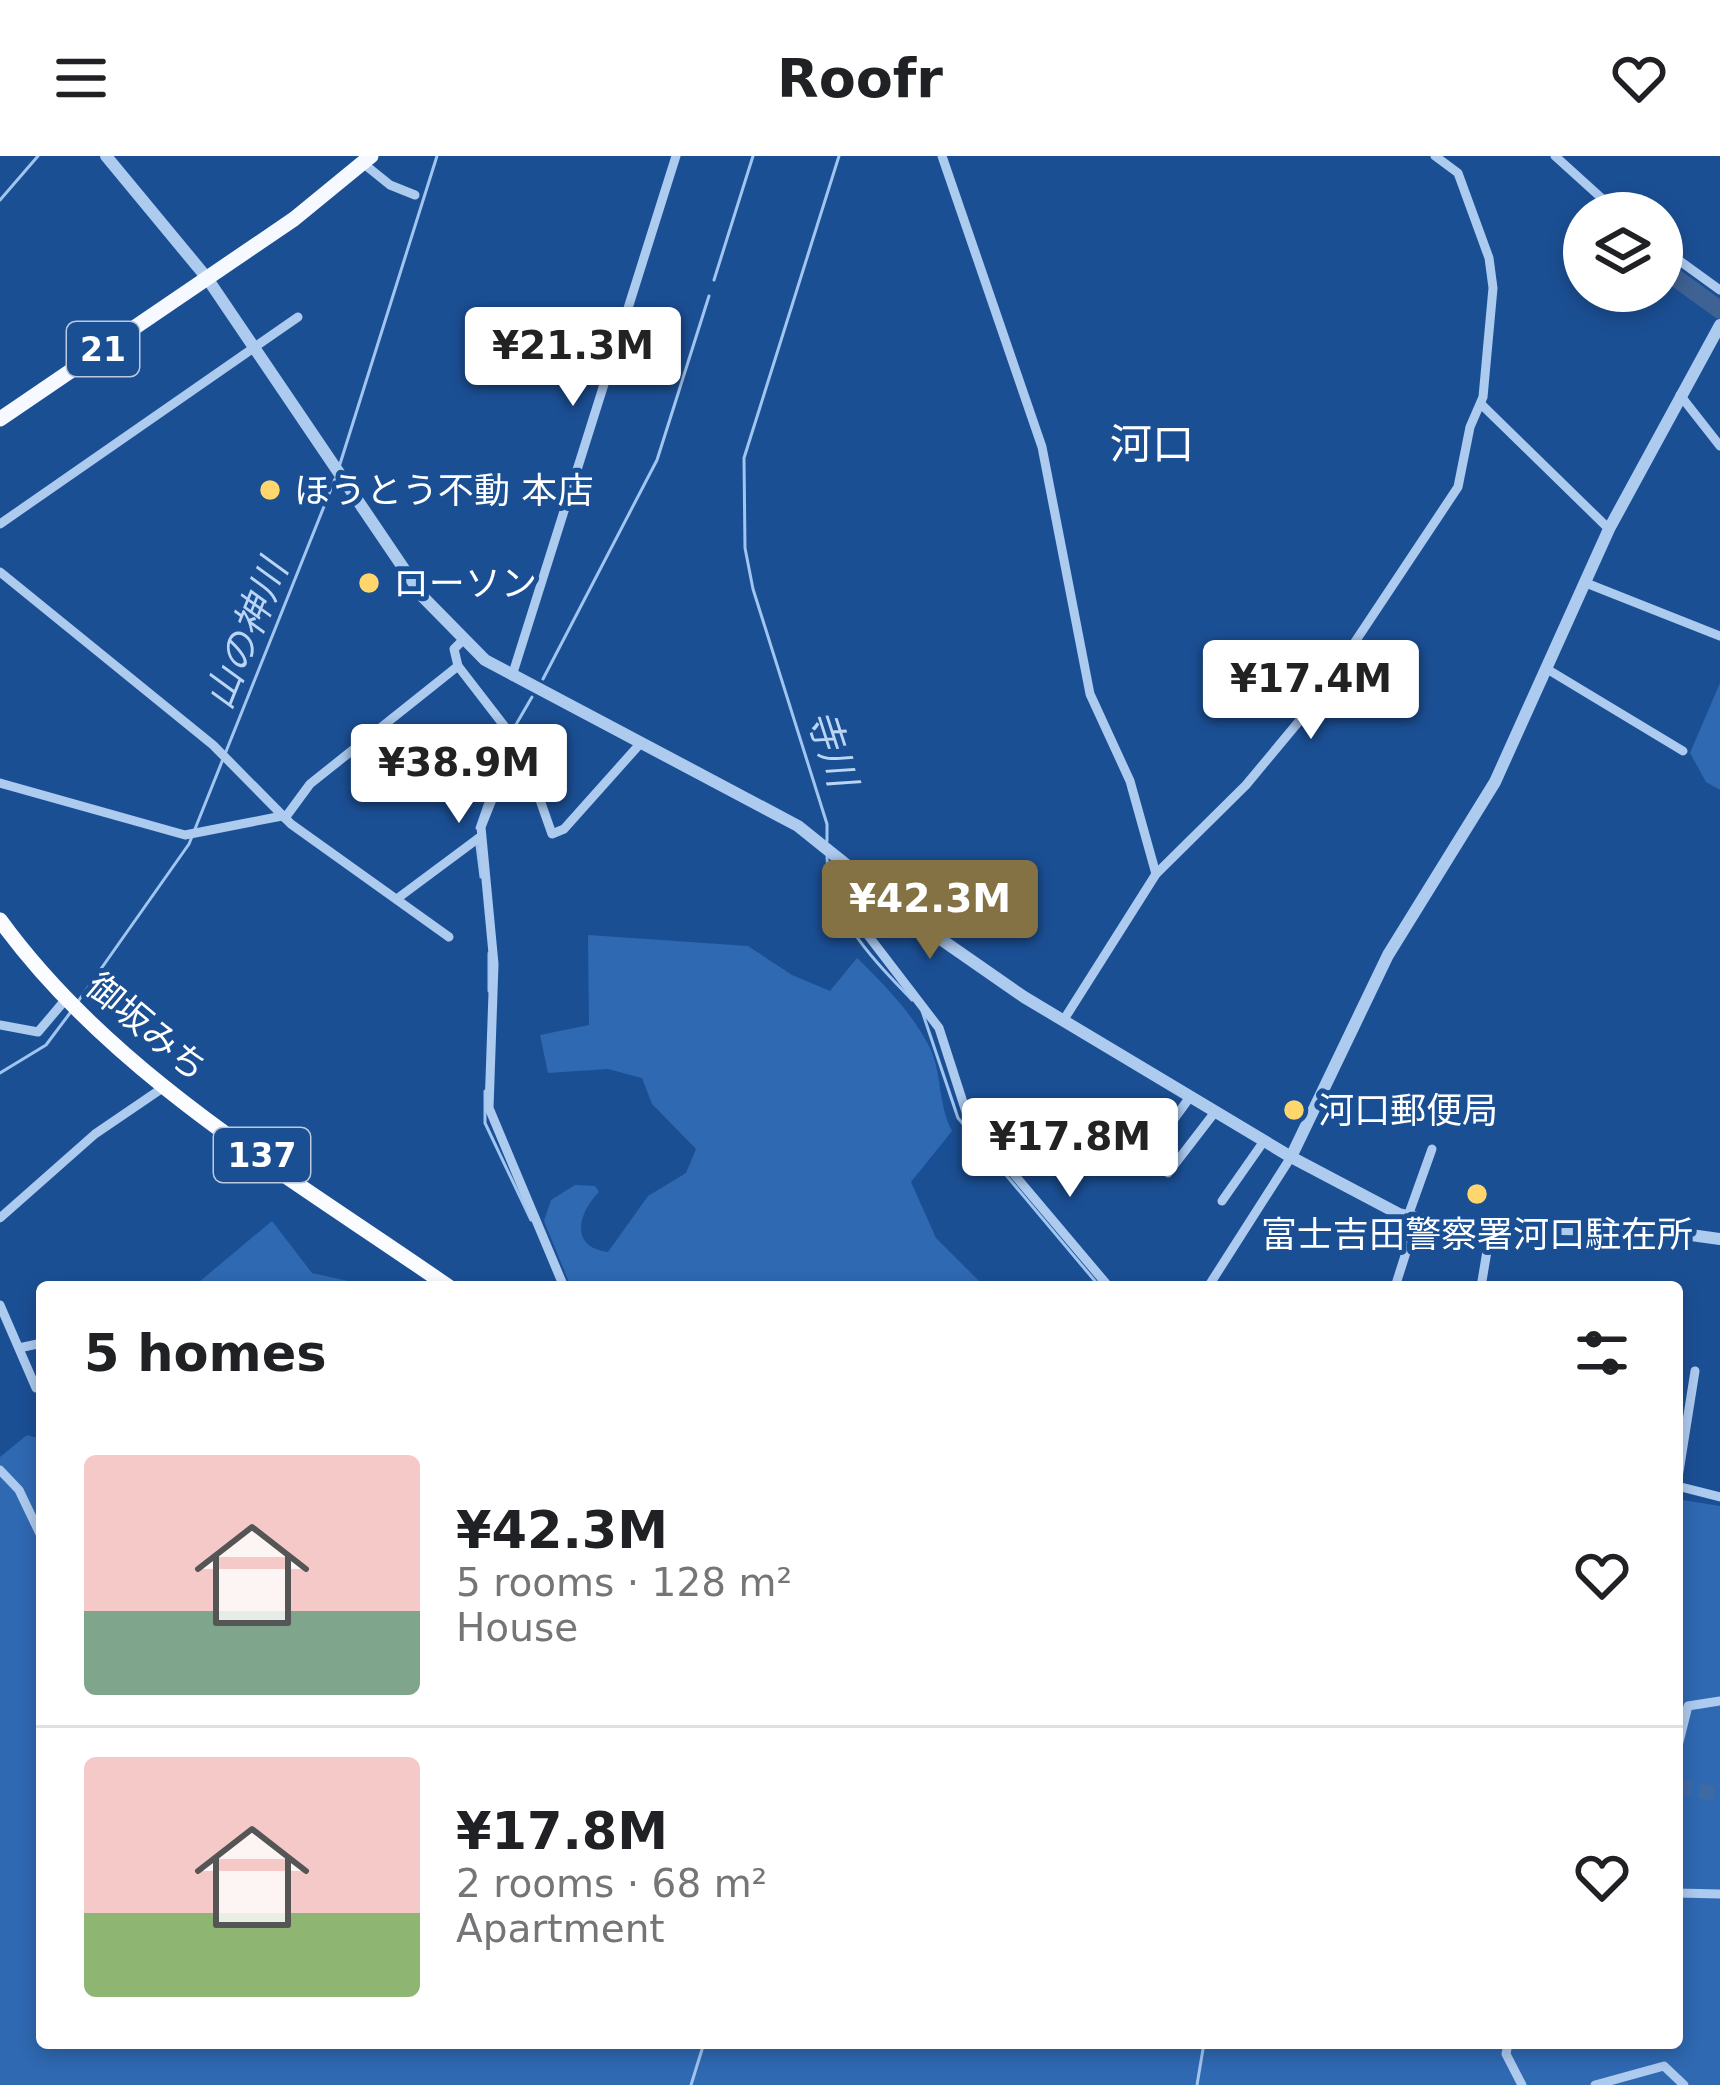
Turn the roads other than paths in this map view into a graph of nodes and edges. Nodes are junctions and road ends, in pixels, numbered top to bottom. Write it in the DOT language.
graph roads {
  1 [pos="106,156"];
  2 [pos="676,156"];
  3 [pos="942,156"];
  4 [pos="1435,156"];
  5 [pos="1555,156"];
  6 [pos="368,160"];
  7 [pos="1595,192"];
  8 [pos="415,195"];
  9 [pos="1683,263"];
  10 [pos="207,278"];
  11 [pos="1720,290"];
  12 [pos="298,317"];
  13 [pos="1720,325"];
  14 [pos="255,349"];
  15 [pos="1680,395"];
  16 [pos="1482,405"];
  17 [pos="0,419"];
  18 [pos="1720,446"];
  19 [pos="0,524"];
  20 [pos="1610,529"];
  21 [pos="0,572"];
  22 [pos="1586,583"];
  23 [pos="1720,636"];
  24 [pos="462,641"];
  25 [pos="458,666"];
  26 [pos="1546,669"];
  27 [pos="512,676"];
  28 [pos="515,742"];
  29 [pos="639,745"];
  30 [pos="1683,751"];
  31 [pos="0,783"];
  32 [pos="284,817"];
  33 [pos="480,837"];
  34 [pos="1156,874"];
  35 [pos="878,888"];
  36 [pos="398,898"];
  37 [pos="0,920"];
  38 [pos="449,938"];
  39 [pos="73,1006"];
  40 [pos="1063,1022"];
  41 [pos="0,1025"];
  42 [pos="165,1086"];
  43 [pos="1190,1097"];
  44 [pos="1215,1112"];
  45 [pos="1264,1141"];
  46 [pos="1432,1149"];
  47 [pos="1292,1157"];
  48 [pos="1142,1163"];
  49 [pos="1168,1173"];
  50 [pos="1222,1201"];
  51 [pos="0,1217"];
  52 [pos="1413,1217"];
  53 [pos="1491,1227"];
  54 [pos="1720,1239"];
  55 [pos="441,1281"];
  56 [pos="561,1281"];
  57 [pos="1104,1281"];
  58 [pos="1212,1281"];
  59 [pos="1397,1281"];
  60 [pos="1482,1281"];
  61 [pos="0,1305"];
  62 [pos="36,1344"];
  63 [pos="20,1348"];
  64 [pos="36,1371"];
  65 [pos="1695,1371"];
  66 [pos="30,1373"];
  67 [pos="36,1388"];
  68 [pos="1683,1447"];
  69 [pos="0,1470"];
  70 [pos="1683,1487"];
  71 [pos="1720,1497"];
  72 [pos="36,1525"];
  73 [pos="1720,1701"];
  74 [pos="1683,1726"];
  75 [pos="1683,1893"];
  76 [pos="1720,1894"];
  77 [pos="1507,2049"];
  78 [pos="1522,2085"];
  79 [pos="1595,2085"];
  80 [pos="1684,2085"];
  1 -- 10 [label="street"];
  2 -- 27 [label="street"];
  3 -- 34 [label="street"];
  4 -- 16 [label="street"];
  5 -- 7 [label="street"];
  6 -- 8 [label="street"];
  6 -- 10 [label="main road, 21"];
  9 -- 11 [label="street"];
  10 -- 14 [label="street"];
  10 -- 17 [label="main road, 21"];
  12 -- 14 [label="street"];
  13 -- 15 [label="street"];
  14 -- 19 [label="street"];
  14 -- 24 [label="street"];
  15 -- 18 [label="street"];
  15 -- 20 [label="street"];
  16 -- 20 [label="street"];
  16 -- 34 [label="street"];
  20 -- 22 [label="street"];
  21 -- 32 [label="street"];
  22 -- 23 [label="street"];
  22 -- 26 [label="street"];
  24 -- 25 [label="street"];
  24 -- 27 [label="street"];
  25 -- 28 [label="street"];
  25 -- 32 [label="street"];
  26 -- 30 [label="street"];
  26 -- 47 [label="street"];
  27 -- 29 [label="street"];
  28 -- 29 [label="street"];
  28 -- 33 [label="street"];
  29 -- 35 [label="street"];
  31 -- 32 [label="street"];
  32 -- 36 [label="street"];
  33 -- 36 [label="street"];
  33 -- 56 [label="street"];
  34 -- 40 [label="street"];
  35 -- 40 [label="street"];
  35 -- 57 [label="street"];
  36 -- 38 [label="street"];
  37 -- 39 [label="highway, 御坂みち / 137"];
  39 -- 41 [label="street"];
  39 -- 42 [label="highway, 御坂みち / 137"];
  40 -- 43 [label="street"];
  42 -- 51 [label="street"];
  42 -- 55 [label="highway, 御坂みち / 137"];
  43 -- 44 [label="street"];
  43 -- 48 [label="street"];
  44 -- 45 [label="street"];
  44 -- 49 [label="street"];
  45 -- 47 [label="street"];
  45 -- 50 [label="street"];
  46 -- 52 [label="street"];
  47 -- 52 [label="street"];
  47 -- 58 [label="street"];
  52 -- 53 [label="street"];
  52 -- 59 [label="street"];
  53 -- 54 [label="street"];
  53 -- 60 [label="street"];
  61 -- 63 [label="street"];
  62 -- 63 [label="street"];
  63 -- 66 [label="street"];
  64 -- 66 [label="street"];
  65 -- 68 [label="street"];
  66 -- 67 [label="street"];
  69 -- 72 [label="street"];
  70 -- 71 [label="street"];
  73 -- 74 [label="street"];
  75 -- 76 [label="street"];
  77 -- 78 [label="street"];
  79 -- 80 [label="street"];
}
